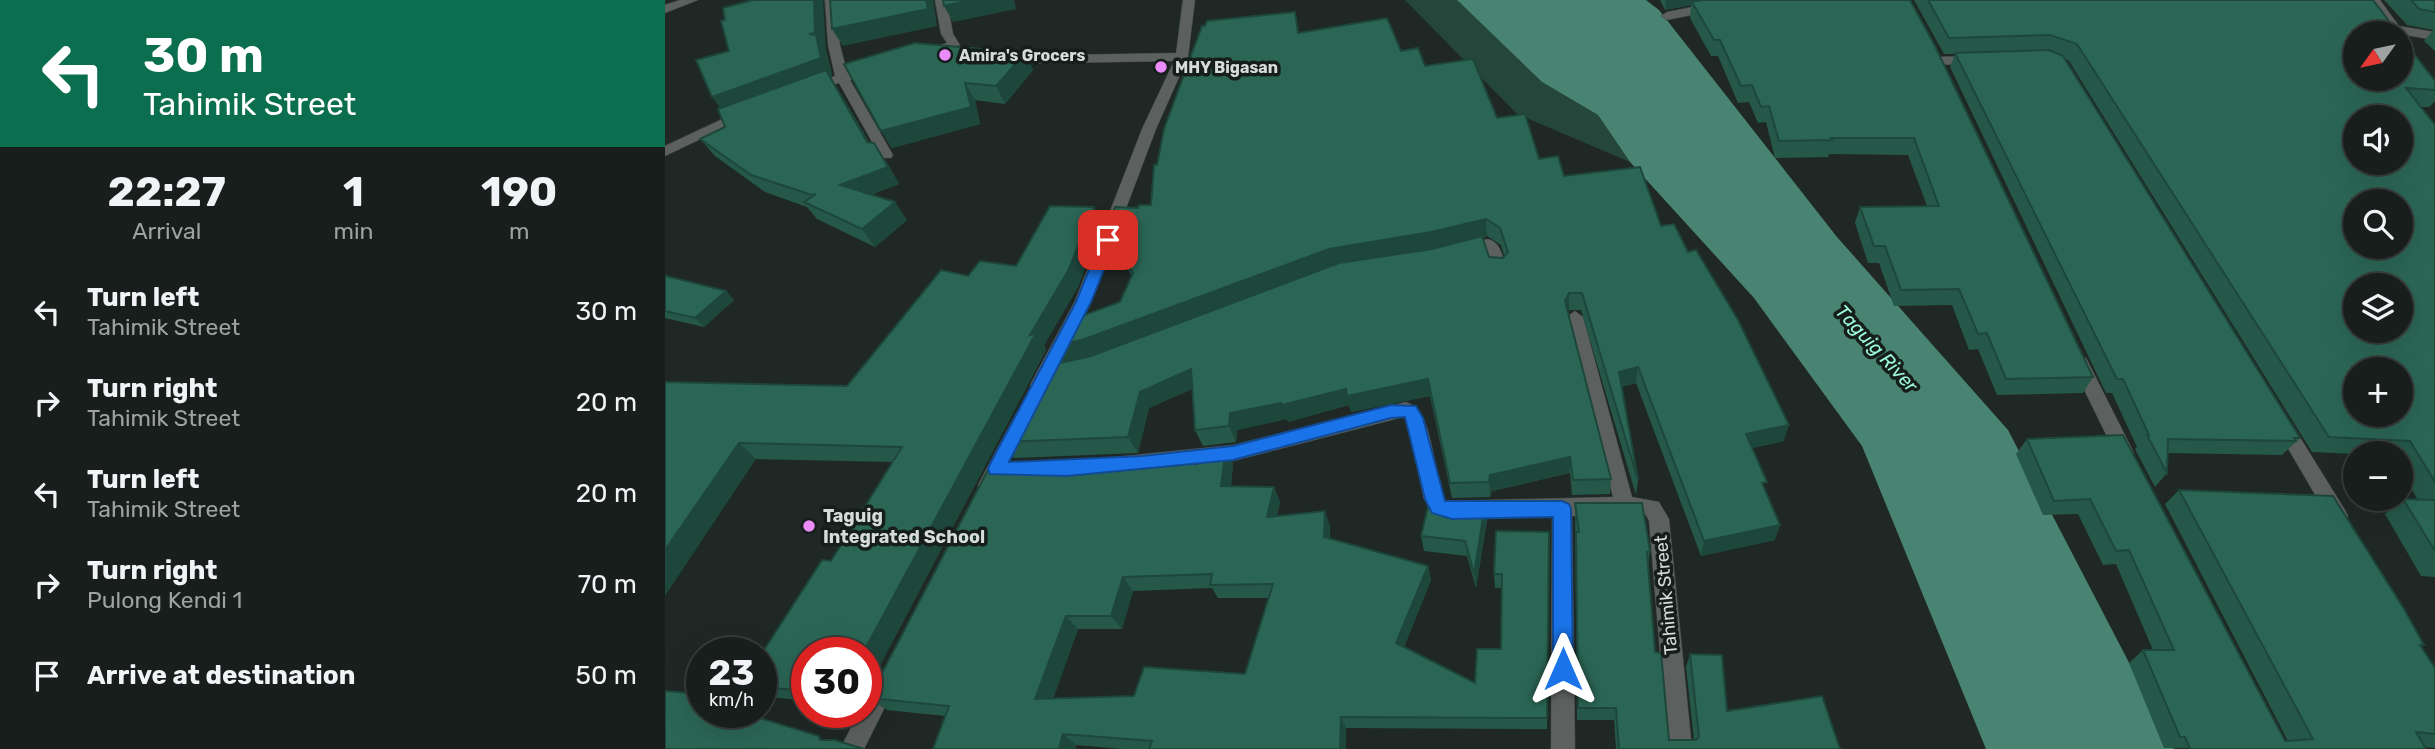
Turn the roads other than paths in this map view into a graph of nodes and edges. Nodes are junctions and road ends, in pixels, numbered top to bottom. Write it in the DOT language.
graph roads {
  1 [pos="692,0"];
  2 [pos="831,0"];
  3 [pos="941,0"];
  4 [pos="1189,0"];
  5 [pos="1746,0"];
  6 [pos="2374,0"];
  7 [pos="665,9"];
  8 [pos="1667,16"];
  9 [pos="2389,21"];
  10 [pos="2435,36"];
  11 [pos="2413,37"];
  12 [pos="917,56"];
  13 [pos="1182,57"];
  14 [pos="989,58"];
  15 [pos="1991,60"];
  16 [pos="1938,61"];
  17 [pos="892,63"];
  18 [pos="842,77"];
  19 [pos="795,93"];
  20 [pos="759,107"];
  21 [pos="665,152"];
  22 [pos="886,155"];
  23 [pos="1451,254"];
  24 [pos="1498,268"];
  25 [pos="1575,317"];
  26 [pos="2071,343"];
  27 [pos="1063,373"];
  28 [pos="1043,376"];
  29 [pos="2275,412"];
  30 [pos="2131,466"];
  31 [pos="1092,467"];
  32 [pos="996,469"];
  33 [pos="1020,469"];
  34 [pos="981,498"];
  35 [pos="1625,506"];
  36 [pos="1562,509"];
  37 [pos="2347,529"];
  38 [pos="895,665"];
  39 [pos="852,749"];
  40 [pos="1563,749"];
  41 [pos="1680,749"];
  1 -- 7 [label="street"];
  2 -- 18 [label="street"];
  3 -- 12 [label="street"];
  4 -- 13 [label="street"];
  5 -- 8 [label="street"];
  6 -- 9 [label="street"];
  10 -- 11 [label="street"];
  13 -- 14 [label="street"];
  13 -- 28 [label="street"];
  15 -- 16 [label="street"];
  17 -- 18 [label="street"];
  18 -- 19 [label="street"];
  18 -- 22 [label="street"];
  20 -- 21 [label="street"];
  23 -- 24 [label="street"];
  25 -- 35 [label="street"];
  26 -- 30 [label="street"];
  27 -- 28 [label="street"];
  28 -- 32 [label="street"];
  29 -- 37 [label="street"];
  31 -- 36 [label="street, Tahimik Street"];
  32 -- 33 [label="street"];
  32 -- 34 [label="street"];
  35 -- 36 [label="street, Tahimik Street"];
  35 -- 41 [label="street, Tahimik Street"];
  36 -- 40 [label="street"];
  38 -- 39 [label="street"];
}
